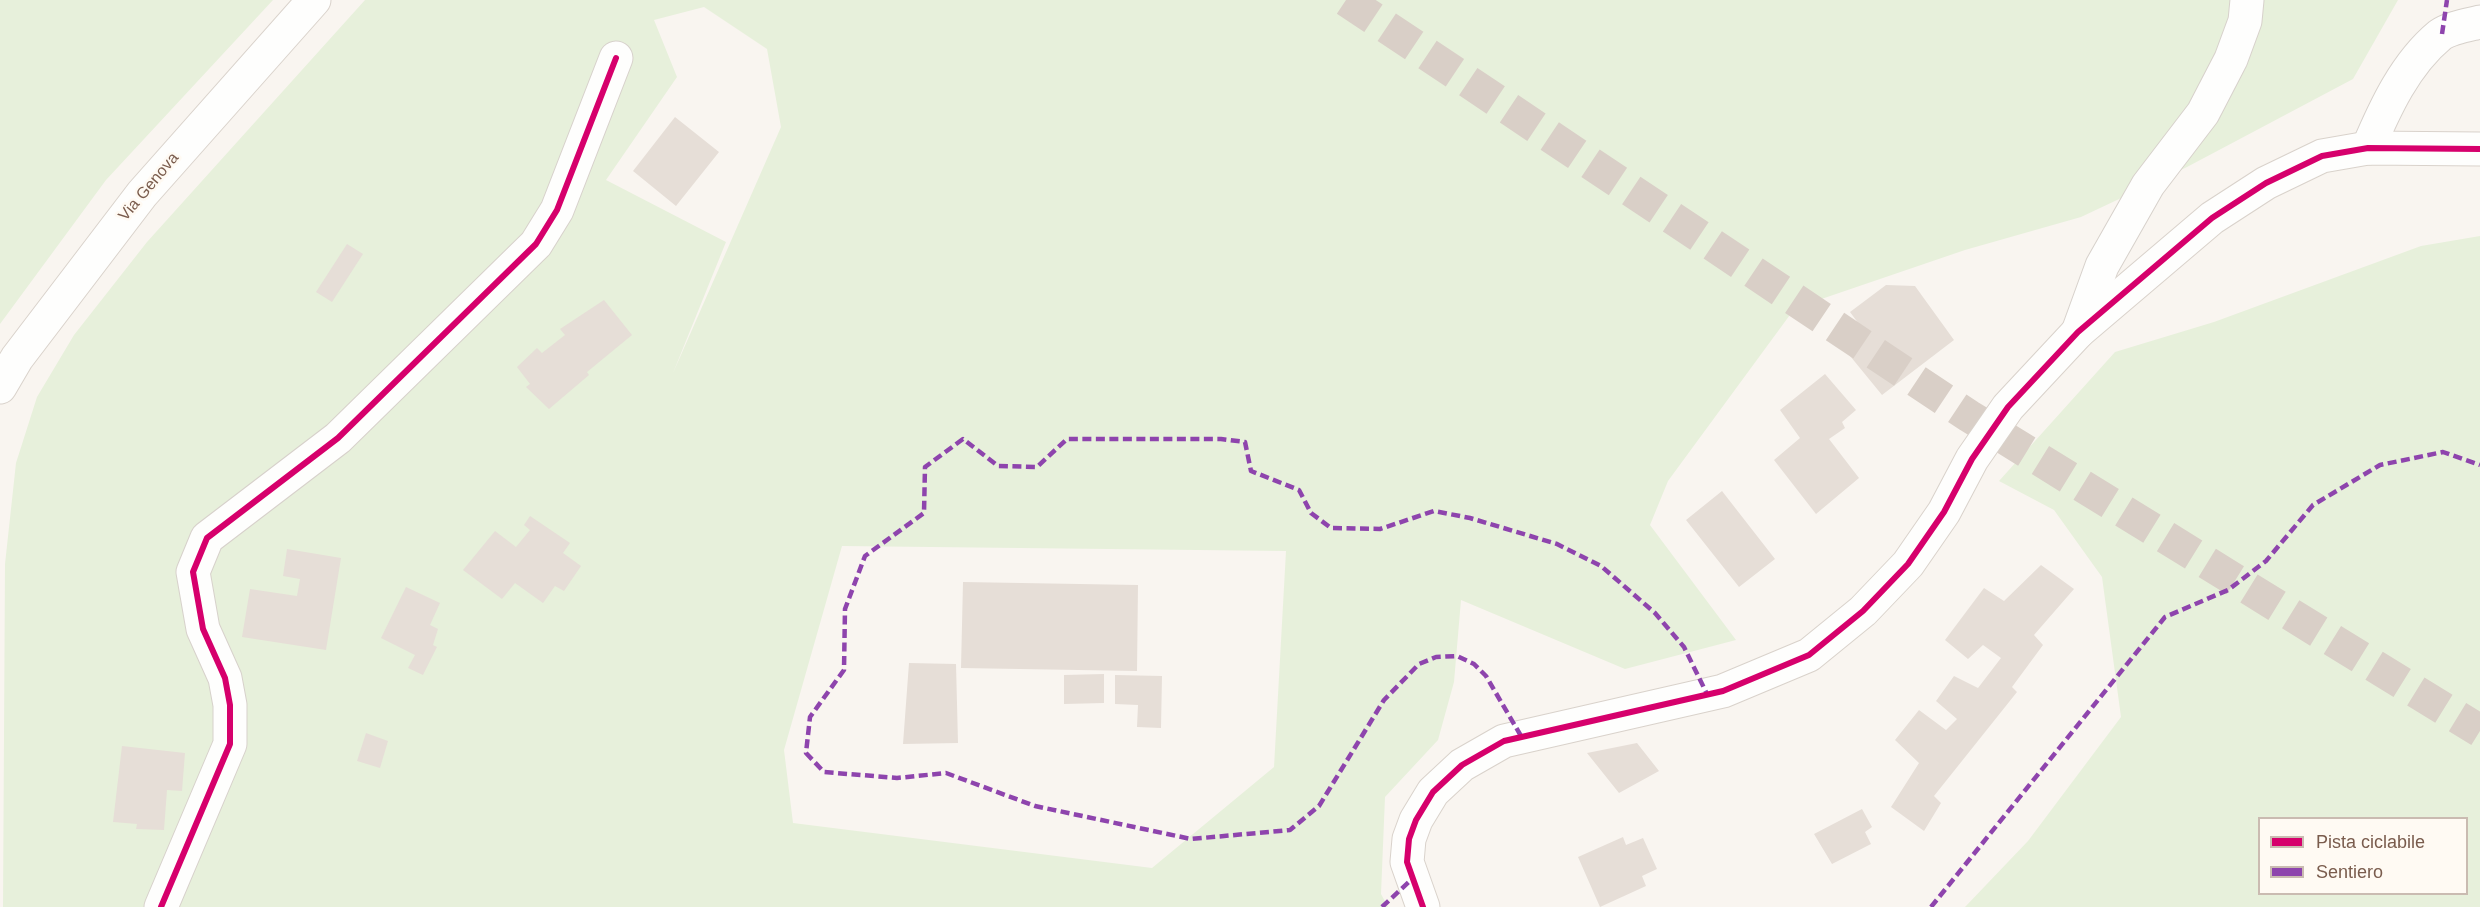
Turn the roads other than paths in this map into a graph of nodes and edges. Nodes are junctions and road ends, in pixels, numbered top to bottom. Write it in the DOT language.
graph roads {
  1 [pos="314,0"];
  2 [pos="2247,0"];
  3 [pos="2480,22"];
  4 [pos="616,58"];
  5 [pos="2368,148"];
  6 [pos="2480,149"];
  7 [pos="2078,332"];
  8 [pos="0,387"];
  9 [pos="161,907"];
  10 [pos="1423,907"];
  1 -- 8 [label="street, Via Genova"];
  2 -- 7 [label="street"];
  3 -- 5 [label="street"];
  4 -- 9 [label="street"];
  5 -- 6 [label="street"];
  5 -- 7 [label="street"];
  7 -- 10 [label="street"];
}
